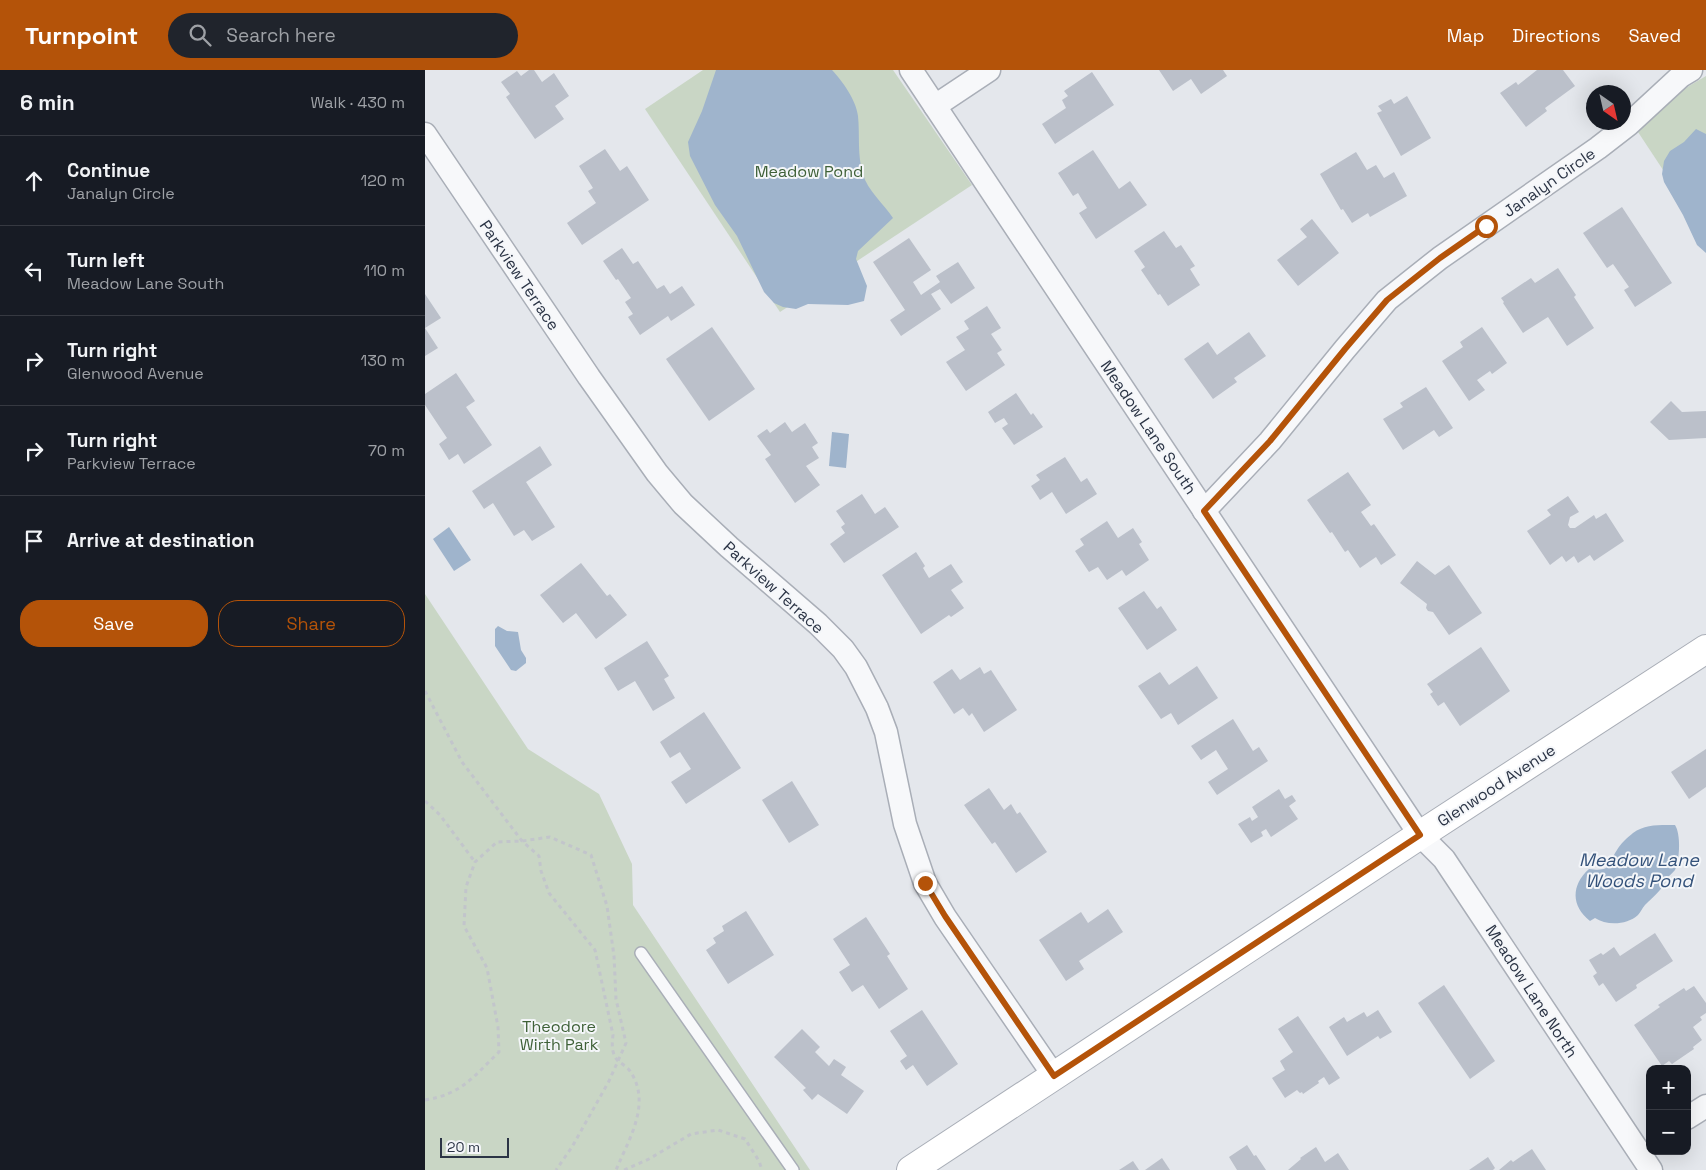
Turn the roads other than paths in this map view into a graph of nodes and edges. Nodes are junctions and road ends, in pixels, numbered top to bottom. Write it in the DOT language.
graph roads {
  1 [pos="911,70"];
  2 [pos="989,70"];
  3 [pos="1691,70"];
  4 [pos="935,106"];
  5 [pos="425,134"];
  6 [pos="1204,511"];
  7 [pos="1706,649"];
  8 [pos="1420,835"];
  9 [pos="641,953"];
  10 [pos="1054,1076"];
  11 [pos="1706,1106"];
  12 [pos="1691,1115"];
  13 [pos="1644,1147"];
  14 [pos="793,1170"];
  15 [pos="911,1170"];
  16 [pos="1651,1170"];
  1 -- 4 [label="street, Meadow Lane South"];
  2 -- 4 [label="street"];
  3 -- 6 [label="street, Janalyn Circle"];
  4 -- 6 [label="street, Meadow Lane South"];
  5 -- 10 [label="street, Parkview Terrace"];
  6 -- 8 [label="street, Meadow Lane South"];
  7 -- 8 [label="street, Glenwood Avenue"];
  8 -- 10 [label="street, Glenwood Avenue"];
  8 -- 13 [label="street, Meadow Lane North"];
  9 -- 14 [label="lane"];
  10 -- 15 [label="street, Glenwood Avenue"];
  11 -- 12 [label="street"];
  13 -- 16 [label="street, Meadow Lane North"];
}
